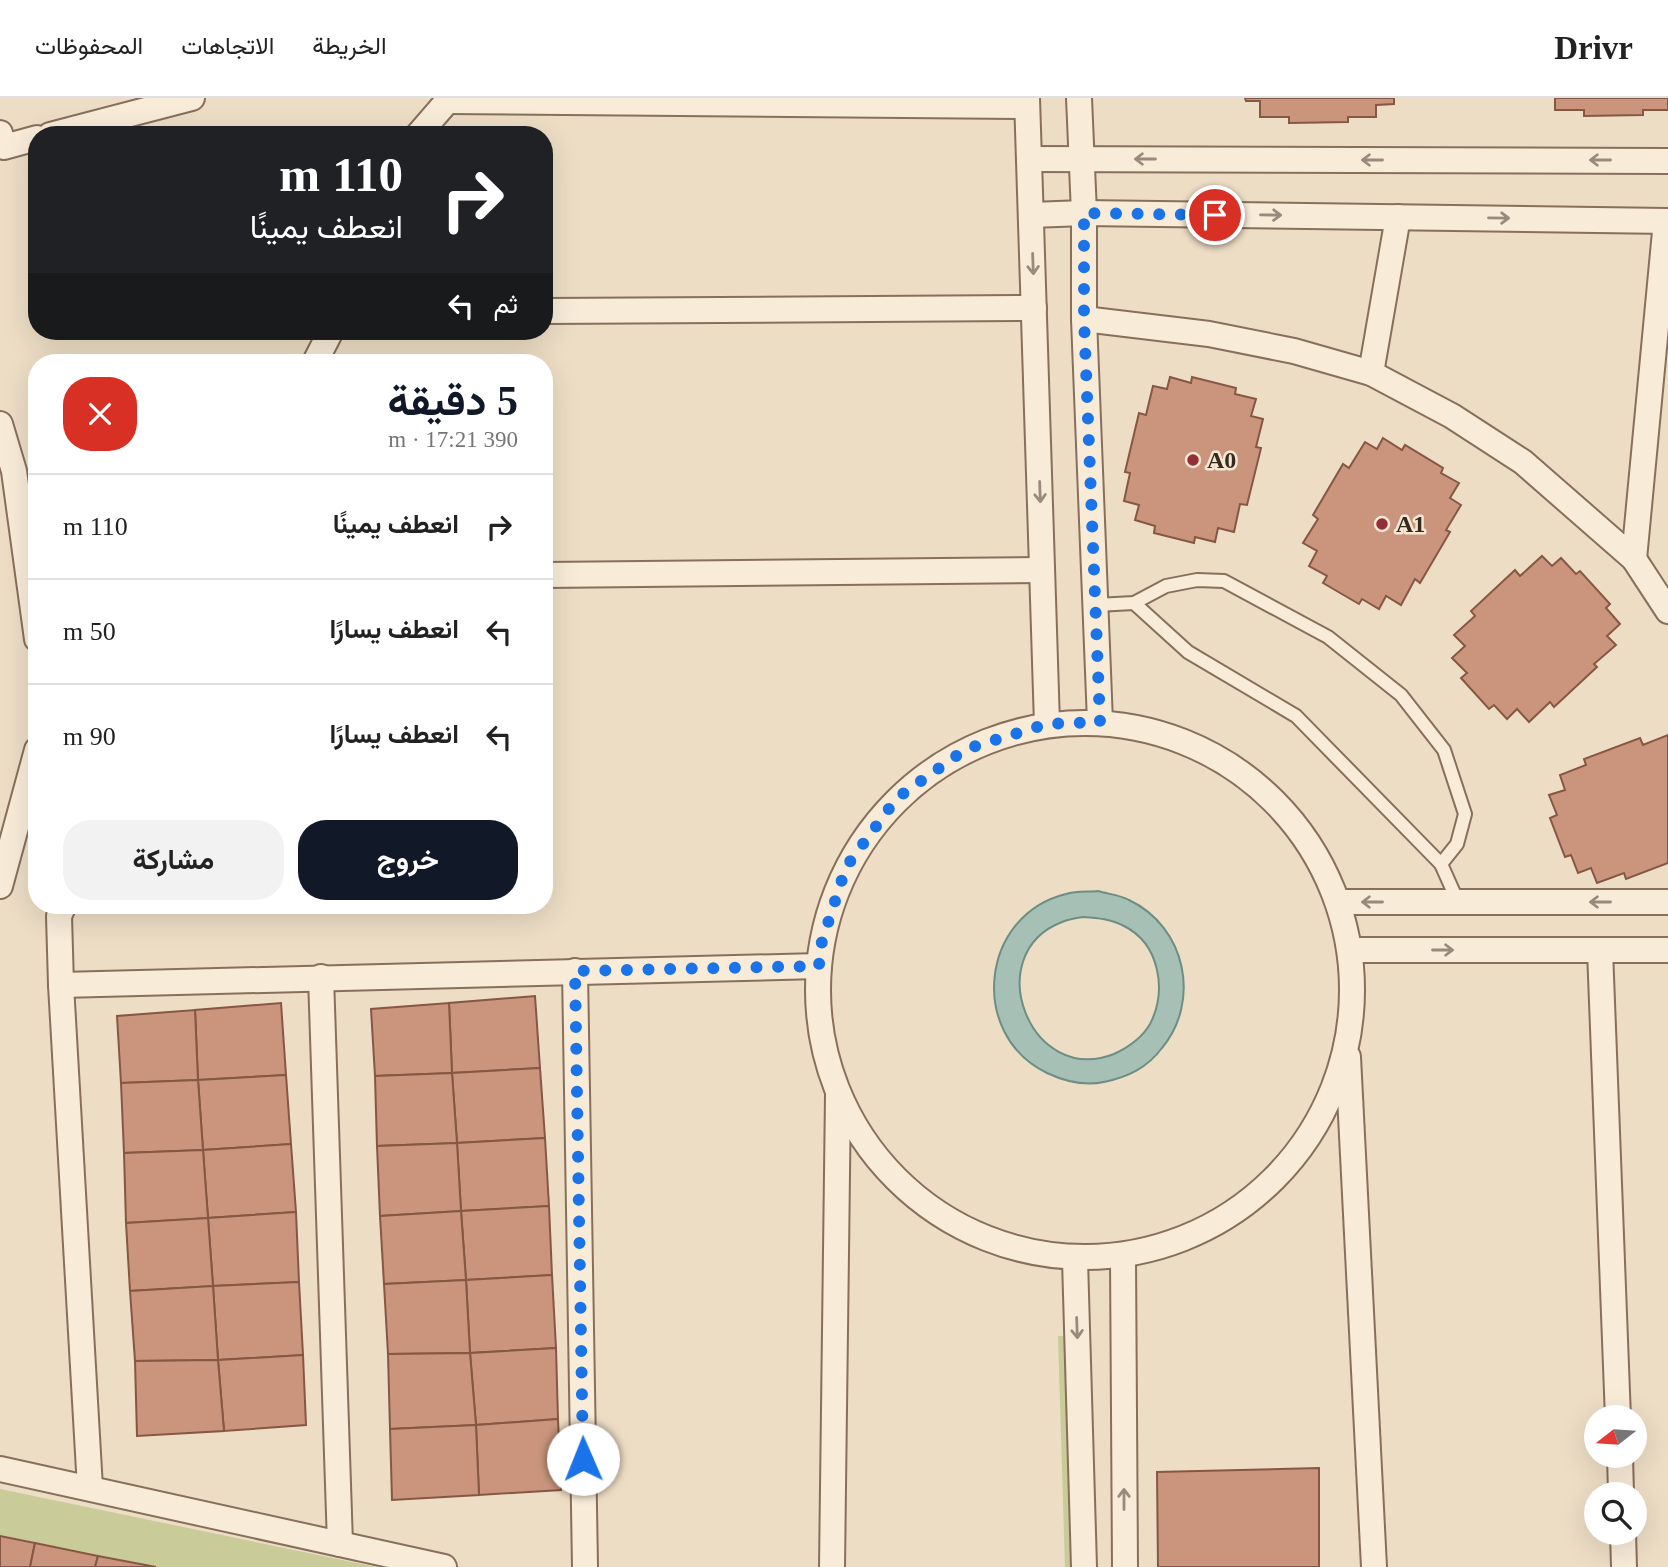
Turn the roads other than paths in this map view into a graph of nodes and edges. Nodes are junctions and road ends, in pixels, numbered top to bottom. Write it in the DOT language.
graph roads {
  1 [pos="192,98"];
  2 [pos="1079,98"];
  3 [pos="448,99"];
  4 [pos="1027,102"];
  5 [pos="85,126"];
  6 [pos="426,126"];
  7 [pos="0,133"];
  8 [pos="28,140"];
  9 [pos="1030,159"];
  10 [pos="1082,159"];
  11 [pos="1668,161"];
  12 [pos="1084,213"];
  13 [pos="1031,215"];
  14 [pos="1398,217"];
  15 [pos="1667,221"];
  16 [pos="1034,308"];
  17 [pos="553,311"];
  18 [pos="1084,319"];
  19 [pos="1371,373"];
  20 [pos="0,424"];
  21 [pos="1634,559"];
  22 [pos="1042,569"];
  23 [pos="28,573"];
  24 [pos="553,575"];
  25 [pos="1134,603"];
  26 [pos="1096,605"];
  27 [pos="1668,611"];
  28 [pos="1100,722"];
  29 [pos="1047,724"];
  30 [pos="28,783"];
  31 [pos="1441,864"];
  32 [pos="0,886"];
  33 [pos="1338,902"];
  34 [pos="1458,902"];
  35 [pos="1668,902"];
  36 [pos="60,914"];
  37 [pos="1350,950"];
  38 [pos="1600,950"];
  39 [pos="1668,950"];
  40 [pos="819,966"];
  41 [pos="575,971"];
  42 [pos="321,977"];
  43 [pos="61,985"];
  44 [pos="1348,1043"];
  45 [pos="838,1095"];
  46 [pos="1123,1258"];
  47 [pos="1075,1260"];
  48 [pos="1618,1405"];
  49 [pos="0,1469"];
  50 [pos="90,1489"];
  51 [pos="340,1544"];
  52 [pos="1623,1545"];
  53 [pos="444,1567"];
  54 [pos="585,1567"];
  55 [pos="832,1567"];
  56 [pos="1084,1567"];
  57 [pos="1125,1567"];
  58 [pos="1374,1567"];
  59 [pos="1624,1567"];
  1 -- 5 [label="street"];
  2 -- 10 [label="street"];
  3 -- 4 [label="street"];
  3 -- 6 [label="street"];
  4 -- 9 [label="street"];
  7 -- 8 [label="street"];
  9 -- 10 [label="street"];
  9 -- 13 [label="street"];
  11 -- 10 [label="street, one-way"];
  10 -- 12 [label="street"];
  12 -- 13 [label="street"];
  12 -- 14 [label="street, one-way"];
  12 -- 18 [label="street"];
  13 -- 16 [label="street, one-way"];
  14 -- 15 [label="street, one-way"];
  14 -- 19 [label="street"];
  15 -- 21 [label="street"];
  16 -- 17 [label="street"];
  16 -- 22 [label="street, one-way"];
  18 -- 19 [label="street"];
  18 -- 26 [label="street"];
  19 -- 21 [label="street"];
  20 -- 23 [label="street"];
  21 -- 27 [label="street"];
  22 -- 24 [label="street"];
  22 -- 29 [label="street"];
  25 -- 26 [label="lane"];
  25 -- 31 [label="lane"];
  25 -- 31 [label="lane"];
  26 -- 28 [label="street"];
  28 -- 29 [label="street"];
  28 -- 33 [label="street"];
  29 -- 40 [label="street"];
  30 -- 32 [label="street"];
  31 -- 34 [label="lane"];
  34 -- 33 [label="street, one-way"];
  33 -- 37 [label="street"];
  35 -- 34 [label="street, one-way"];
  36 -- 43 [label="street"];
  37 -- 38 [label="street, one-way"];
  37 -- 44 [label="street"];
  38 -- 39 [label="street"];
  38 -- 48 [label="street"];
  40 -- 41 [label="street"];
  40 -- 45 [label="street"];
  41 -- 42 [label="street"];
  41 -- 54 [label="street"];
  42 -- 43 [label="street"];
  42 -- 51 [label="street"];
  43 -- 50 [label="street"];
  44 -- 46 [label="street"];
  44 -- 58 [label="street"];
  45 -- 47 [label="street"];
  45 -- 55 [label="street"];
  46 -- 47 [label="street"];
  57 -- 46 [label="street, one-way"];
  47 -- 56 [label="street, one-way"];
  49 -- 50 [label="street"];
  50 -- 51 [label="street"];
  51 -- 53 [label="street"];
  52 -- 59 [label="street"];
}
